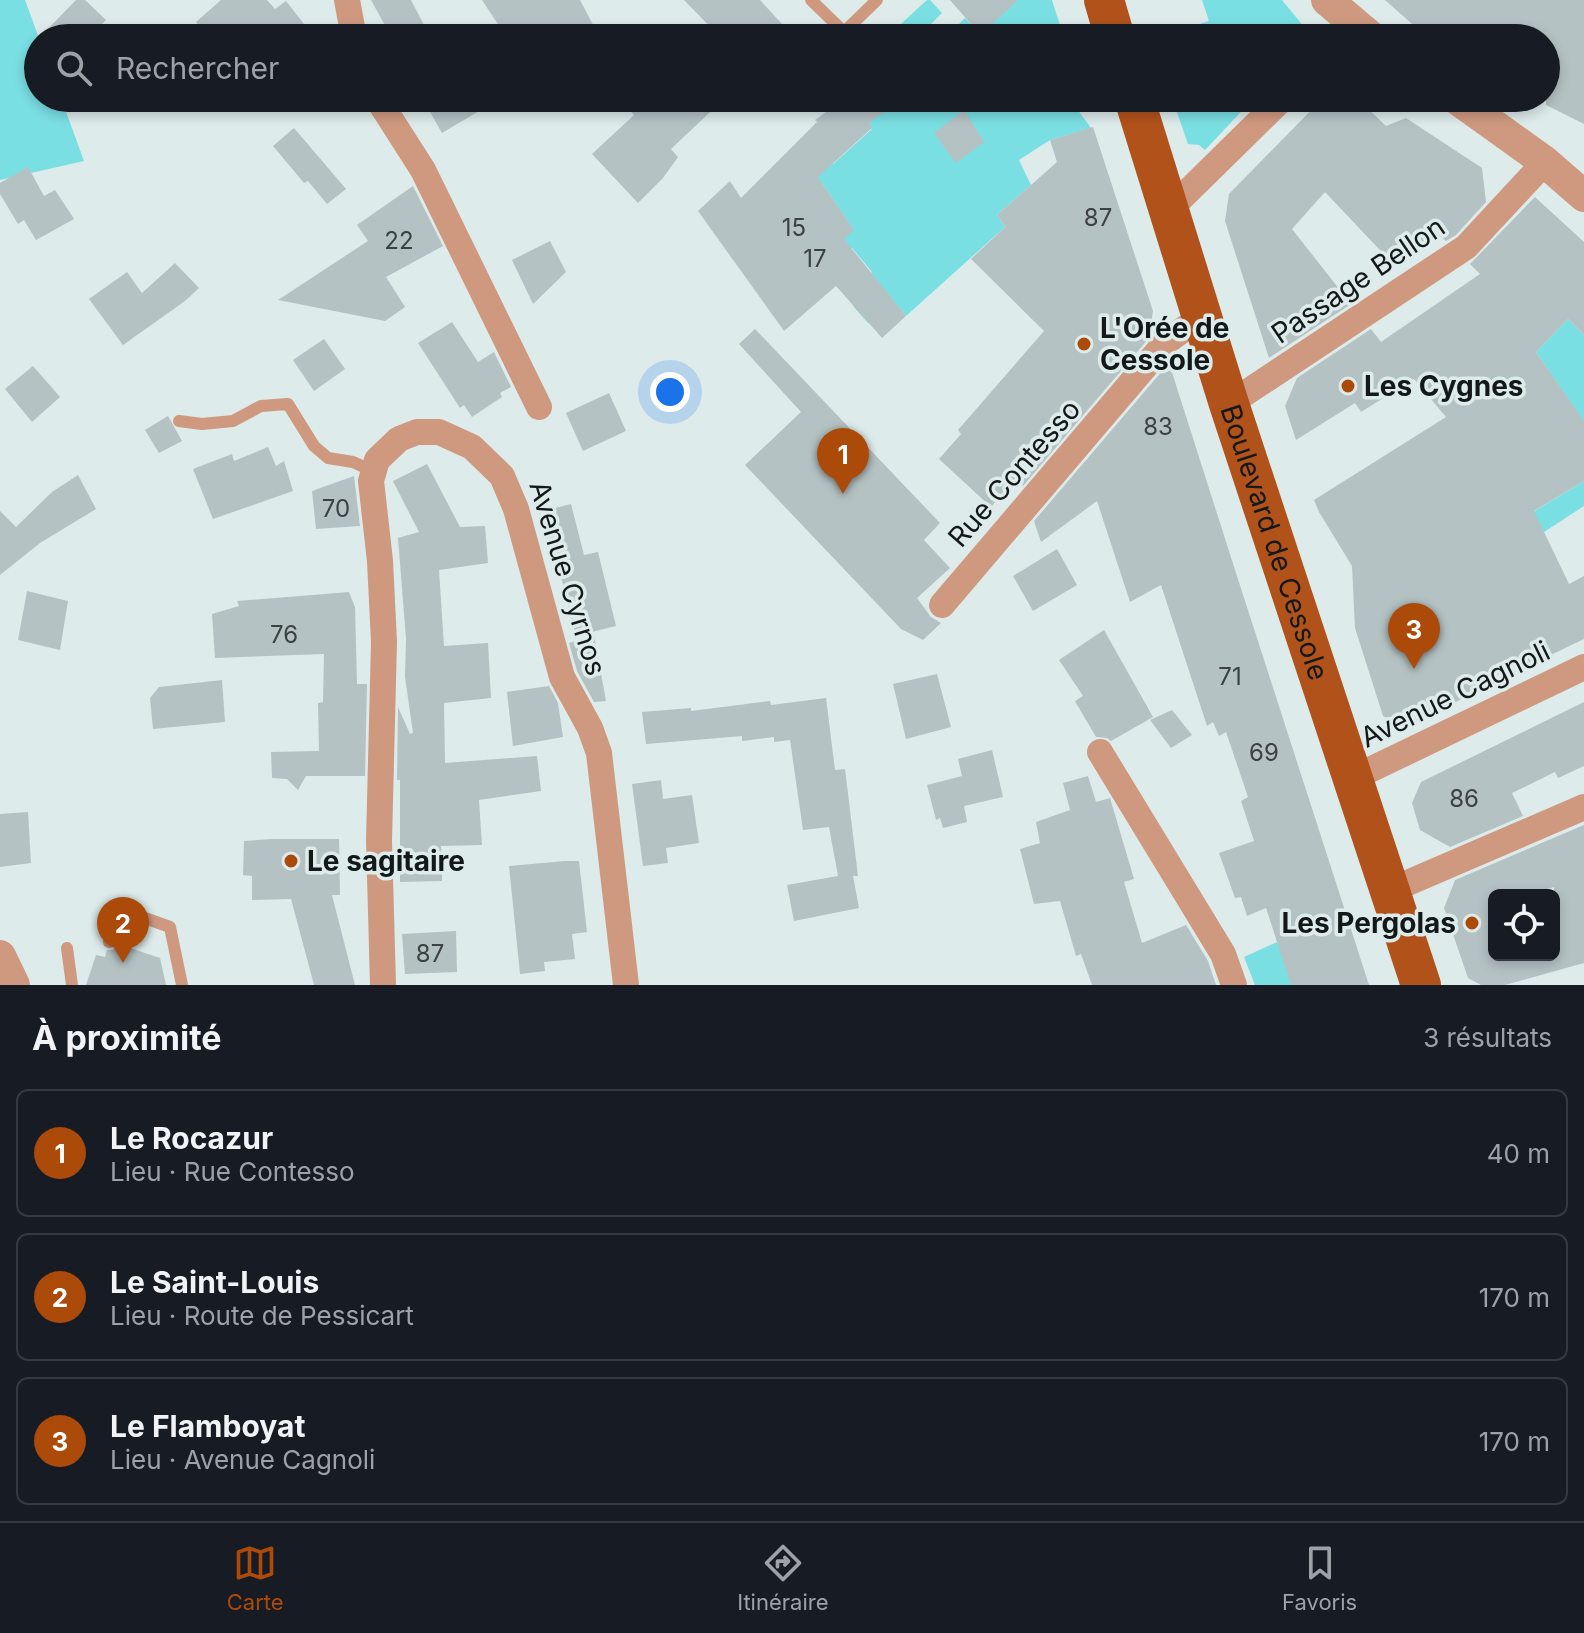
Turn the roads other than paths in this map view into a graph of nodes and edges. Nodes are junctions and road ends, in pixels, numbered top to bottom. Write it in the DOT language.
graph roads {
  1 [pos="347,0"];
  2 [pos="811,0"];
  3 [pos="877,0"];
  4 [pos="1104,0"];
  5 [pos="1327,0"];
  6 [pos="351,24"];
  7 [pos="836,24"];
  8 [pos="852,24"];
  9 [pos="1111,24"];
  10 [pos="1348,24"];
  11 [pos="386,112"];
  12 [pos="1138,112"];
  13 [pos="1269,112"];
  14 [pos="1475,112"];
  15 [pos="1545,162"];
  16 [pos="1584,196"];
  17 [pos="1169,210"];
  18 [pos="1202,316"];
  19 [pos="1229,404"];
  20 [pos="539,407"];
  21 [pos="179,421"];
  22 [pos="373,471"];
  23 [pos="942,605"];
  24 [pos="1584,667"];
  25 [pos="1100,752"];
  26 [pos="1353,778"];
  27 [pos="1584,807"];
  28 [pos="1389,891"];
  29 [pos="109,942"];
  30 [pos="67,948"];
  31 [pos="0,956"];
  32 [pos="14,985"];
  33 [pos="72,985"];
  34 [pos="182,985"];
  35 [pos="383,985"];
  36 [pos="626,985"];
  37 [pos="1234,985"];
  38 [pos="1421,985"];
  1 -- 6 [label="street"];
  2 -- 7 [label="lane"];
  3 -- 8 [label="lane"];
  4 -- 9 [label="main road"];
  5 -- 10 [label="street"];
  11 -- 20 [label="street"];
  12 -- 17 [label="main road, Boulevard de Cessole"];
  13 -- 17 [label="street"];
  14 -- 15 [label="street"];
  15 -- 16 [label="street"];
  15 -- 19 [label="street, Passage Bellon"];
  17 -- 18 [label="main road, Boulevard de Cessole"];
  18 -- 19 [label="main road, Boulevard de Cessole"];
  18 -- 23 [label="street, Rue Contesso"];
  19 -- 26 [label="main road, Boulevard de Cessole"];
  21 -- 22 [label="lane"];
  22 -- 35 [label="street"];
  22 -- 36 [label="street, Avenue Cyrnos"];
  24 -- 26 [label="street, Avenue Cagnoli"];
  25 -- 37 [label="street"];
  26 -- 28 [label="main road, Boulevard de Cessole"];
  27 -- 28 [label="street"];
  28 -- 38 [label="main road, Boulevard de Cessole"];
  29 -- 34 [label="lane"];
  30 -- 33 [label="lane"];
  31 -- 32 [label="street"];
}
